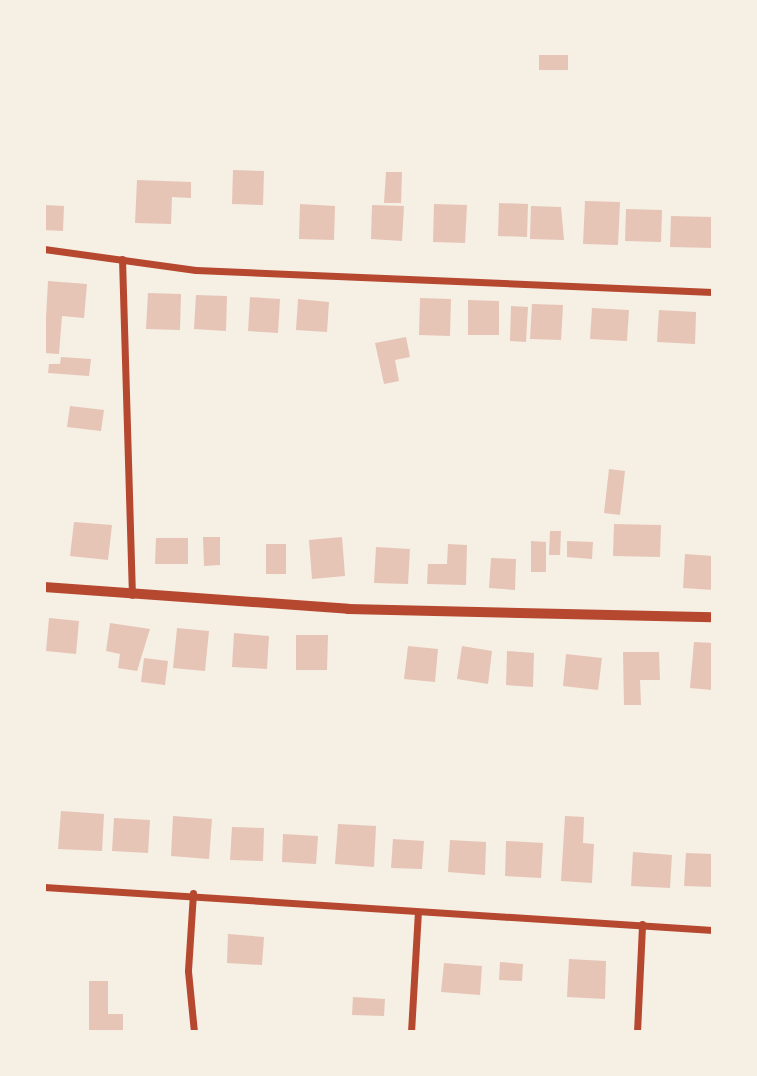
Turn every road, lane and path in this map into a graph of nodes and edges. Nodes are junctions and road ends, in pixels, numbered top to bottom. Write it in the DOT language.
graph roads {
  1 [pos="44,249"];
  2 [pos="122,259"];
  3 [pos="713,292"];
  4 [pos="44,587"];
  5 [pos="132,596"];
  6 [pos="713,617"];
  7 [pos="44,887"];
  8 [pos="193,893"];
  9 [pos="418,912"];
  10 [pos="642,924"];
  11 [pos="713,930"];
  12 [pos="194,1032"];
  13 [pos="411,1032"];
  14 [pos="637,1032"];
  1 -- 2 [label="street"];
  2 -- 3 [label="street"];
  2 -- 5 [label="street"];
  4 -- 5 [label="street"];
  5 -- 6 [label="street"];
  7 -- 8 [label="street"];
  8 -- 9 [label="street"];
  8 -- 12 [label="street"];
  9 -- 10 [label="street"];
  9 -- 13 [label="street"];
  10 -- 11 [label="street"];
  10 -- 14 [label="street"];
}
